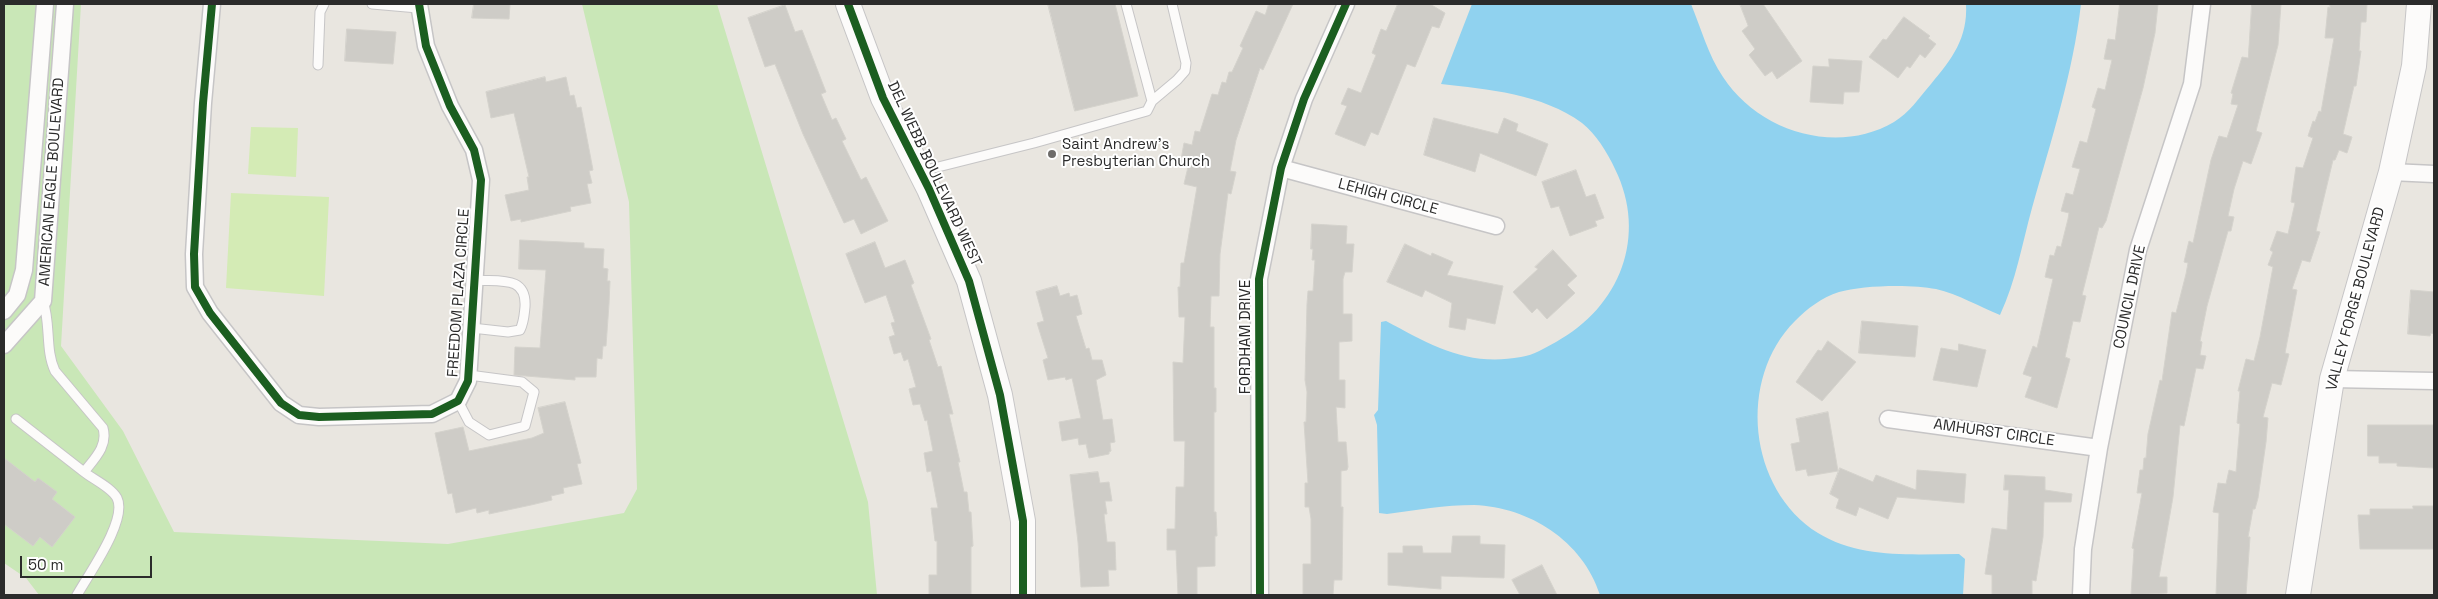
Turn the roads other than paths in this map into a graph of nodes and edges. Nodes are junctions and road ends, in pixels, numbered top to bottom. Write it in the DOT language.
graph roads {
  1 [pos="45,4"];
  2 [pos="65,4"];
  3 [pos="212,4"];
  4 [pos="324,4"];
  5 [pos="372,4"];
  6 [pos="848,4"];
  7 [pos="1126,4"];
  8 [pos="1172,4"];
  9 [pos="1346,4"];
  10 [pos="2202,4"];
  11 [pos="2419,4"];
  12 [pos="418,6"];
  13 [pos="318,65"];
  14 [pos="1152,101"];
  15 [pos="1281,168"];
  16 [pos="921,171"];
  17 [pos="2391,172"];
  18 [pos="2434,174"];
  19 [pos="1496,226"];
  20 [pos="475,280"];
  21 [pos="43,301"];
  22 [pos="4,311"];
  23 [pos="472,328"];
  24 [pos="4,345"];
  25 [pos="469,375"];
  26 [pos="2332,379"];
  27 [pos="2434,382"];
  28 [pos="458,401"];
  29 [pos="1888,418"];
  30 [pos="16,419"];
  31 [pos="2099,448"];
  32 [pos="84,472"];
  33 [pos="77,595"];
  34 [pos="1023,595"];
  35 [pos="1260,595"];
  36 [pos="2081,595"];
  37 [pos="2298,595"];
  1 -- 22 [label="street, AMERICAN EAGLE BOULEVARD"];
  2 -- 21 [label="street, AMERICAN EAGLE BOULEVARD"];
  3 -- 28 [label="street"];
  4 -- 13 [label="lane"];
  5 -- 12 [label="lane"];
  6 -- 16 [label="street, DEL WEBB BOULEVARD WEST"];
  7 -- 14 [label="lane"];
  8 -- 14 [label="lane"];
  9 -- 15 [label="street, FORDHAM DRIVE"];
  10 -- 31 [label="street, COUNCIL DRIVE"];
  11 -- 17 [label="street, VALLEY FORGE BOULEVARD"];
  12 -- 20 [label="street, FREEDOM PLAZA CIRCLE"];
  14 -- 16 [label="lane"];
  15 -- 19 [label="street, LEHIGH CIRCLE"];
  15 -- 35 [label="street, FORDHAM DRIVE"];
  16 -- 34 [label="street, DEL WEBB BOULEVARD WEST"];
  17 -- 18 [label="street"];
  17 -- 26 [label="street, VALLEY FORGE BOULEVARD"];
  20 -- 23 [label="street, FREEDOM PLAZA CIRCLE"];
  20 -- 23 [label="lane"];
  21 -- 24 [label="street, AMERICAN EAGLE BOULEVARD"];
  21 -- 32 [label="lane"];
  23 -- 25 [label="street, FREEDOM PLAZA CIRCLE"];
  25 -- 28 [label="street, FREEDOM PLAZA CIRCLE"];
  25 -- 28 [label="lane"];
  26 -- 27 [label="street"];
  26 -- 37 [label="street, VALLEY FORGE BOULEVARD"];
  29 -- 31 [label="street, AMHURST CIRCLE"];
  30 -- 32 [label="lane"];
  31 -- 36 [label="street, COUNCIL DRIVE"];
  32 -- 33 [label="lane"];
}
